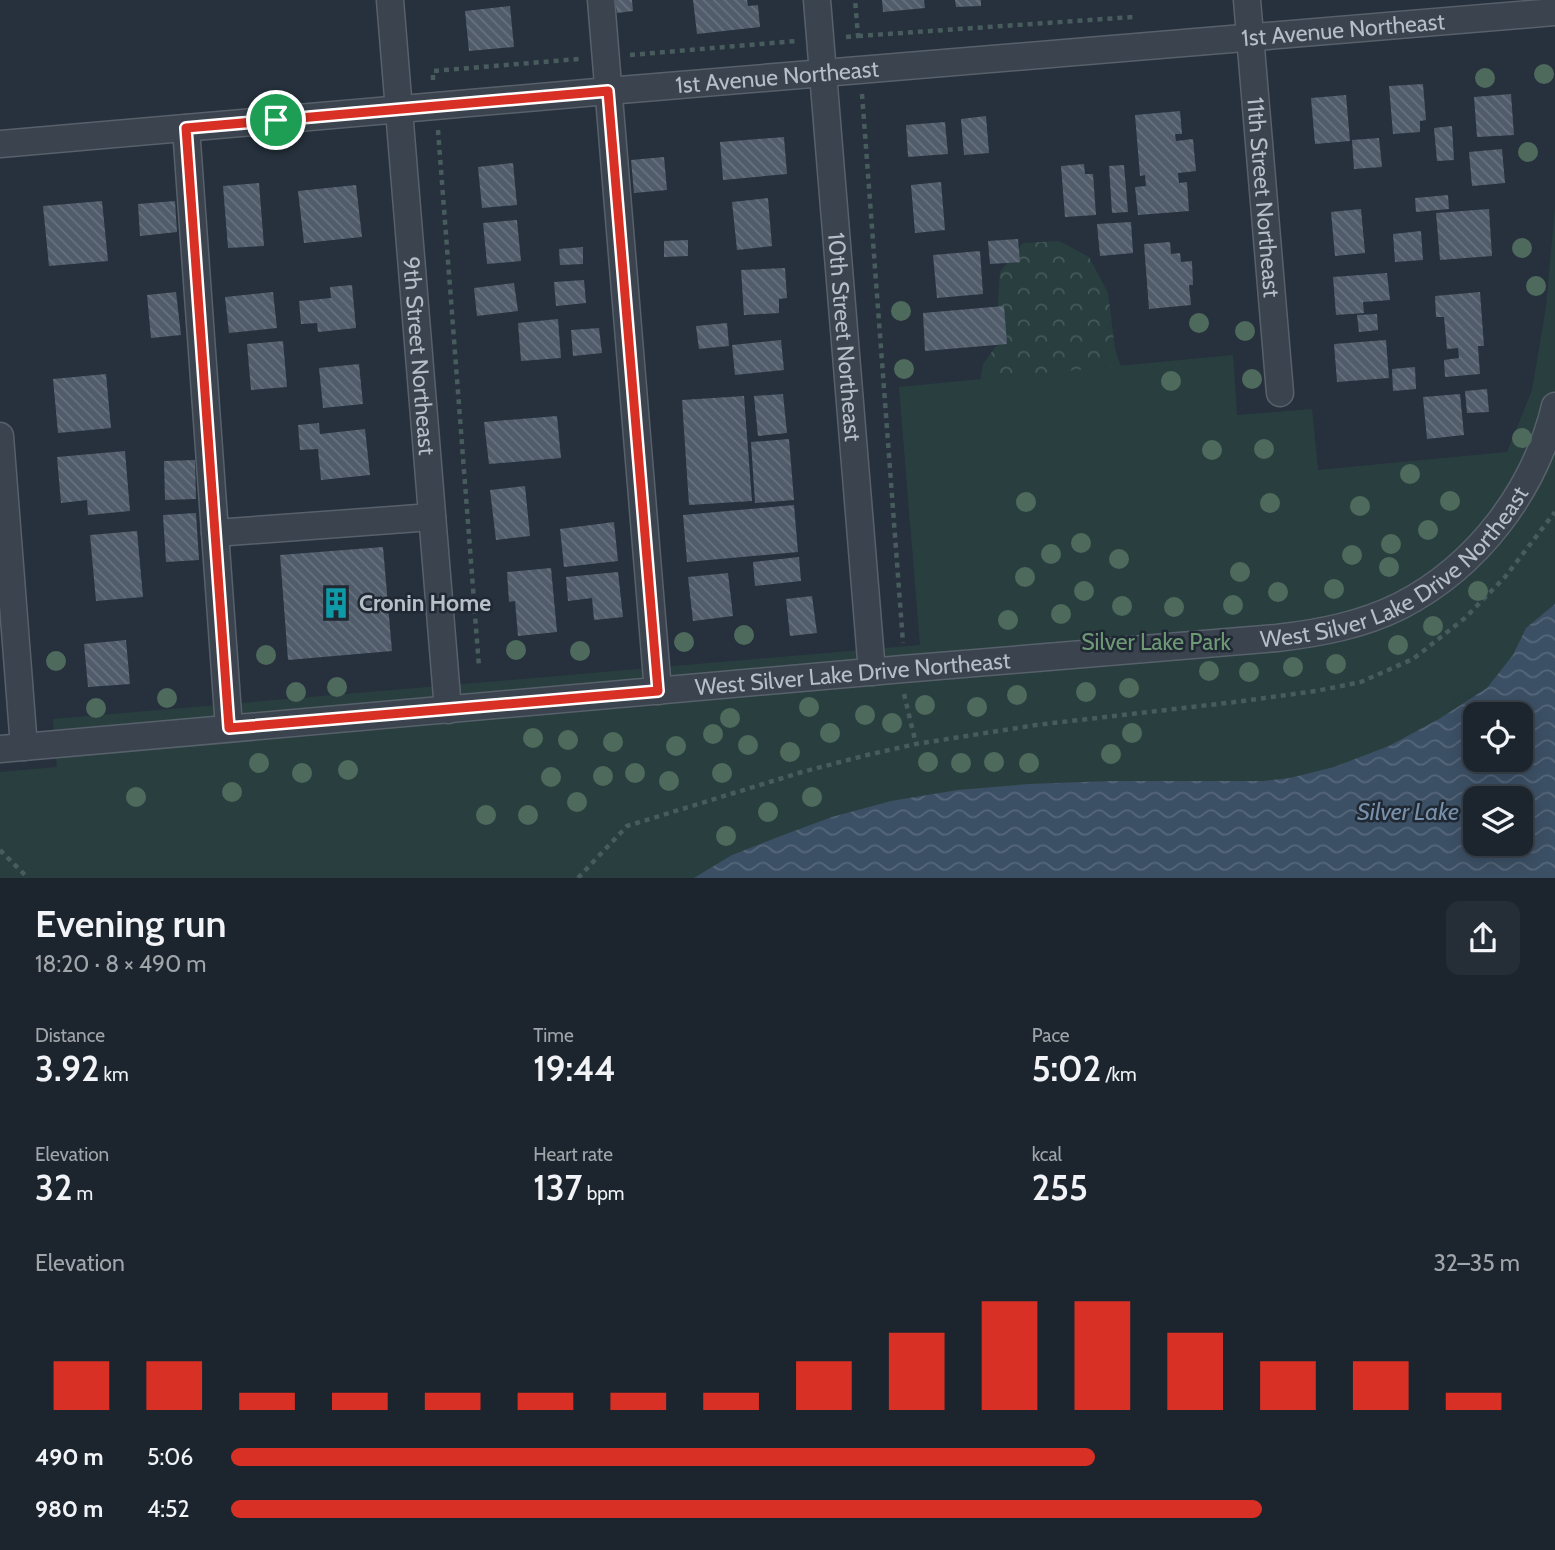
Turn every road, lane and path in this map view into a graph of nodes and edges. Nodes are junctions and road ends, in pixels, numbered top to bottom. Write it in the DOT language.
graph roads {
  1 [pos="390,0"];
  2 [pos="601,0"];
  3 [pos="817,0"];
  4 [pos="855,0"];
  5 [pos="1247,0"];
  6 [pos="1457,10"];
  7 [pos="1555,12"];
  8 [pos="1137,17"];
  9 [pos="858,36"];
  10 [pos="1251,37"];
  11 [pos="820,39"];
  12 [pos="606,57"];
  13 [pos="861,71"];
  14 [pos="823,74"];
  15 [pos="608,91"];
  16 [pos="436,106"];
  17 [pos="400,110"];
  18 [pos="186,128"];
  19 [pos="0,144"];
  20 [pos="1280,393"];
  21 [pos="1555,406"];
  22 [pos="0,436"];
  23 [pos="1555,512"];
  24 [pos="432,517"];
  25 [pos="215,533"];
  26 [pos="479,667"];
  27 [pos="903,669"];
  28 [pos="872,672"];
  29 [pos="658,691"];
  30 [pos="448,710"];
  31 [pos="229,728"];
  32 [pos="916,744"];
  33 [pos="12,748"];
  34 [pos="0,850"];
  35 [pos="28,878"];
  36 [pos="578,878"];
  1 -- 17 [label="street, 9th Street Northeast"];
  2 -- 12 [label="street"];
  3 -- 11 [label="street, 10th Street Northeast"];
  4 -- 9 [label="path"];
  5 -- 10 [label="street, 11th Street Northeast"];
  6 -- 7 [label="street, 1st Avenue Northeast"];
  6 -- 10 [label="street, 1st Avenue Northeast"];
  8 -- 9 [label="path"];
  9 -- 11 [label="path"];
  10 -- 13 [label="street, 1st Avenue Northeast"];
  10 -- 20 [label="street, 11th Street Northeast"];
  11 -- 12 [label="path"];
  11 -- 14 [label="street, 10th Street Northeast"];
  12 -- 15 [label="street"];
  12 -- 16 [label="path"];
  13 -- 14 [label="street, 1st Avenue Northeast"];
  13 -- 27 [label="path"];
  14 -- 15 [label="street, 1st Avenue Northeast"];
  14 -- 28 [label="street, 10th Street Northeast"];
  15 -- 16 [label="street, 1st Avenue Northeast"];
  15 -- 29 [label="street"];
  16 -- 17 [label="street, 1st Avenue Northeast"];
  16 -- 26 [label="path"];
  17 -- 18 [label="street, 1st Avenue Northeast"];
  17 -- 24 [label="street, 9th Street Northeast"];
  18 -- 19 [label="street, 1st Avenue Northeast"];
  18 -- 25 [label="street"];
  21 -- 27 [label="street, West Silver Lake Drive Northeast"];
  22 -- 33 [label="street"];
  23 -- 32 [label="path"];
  24 -- 25 [label="street"];
  24 -- 30 [label="street, 9th Street Northeast"];
  25 -- 31 [label="street"];
  27 -- 28 [label="street, West Silver Lake Drive Northeast"];
  27 -- 32 [label="path"];
  28 -- 29 [label="street, West Silver Lake Drive Northeast"];
  29 -- 30 [label="street, West Silver Lake Drive Northeast"];
  30 -- 31 [label="street, West Silver Lake Drive Northeast"];
  31 -- 33 [label="street, West Silver Lake Drive Northeast"];
  32 -- 36 [label="path"];
  34 -- 35 [label="path"];
}
